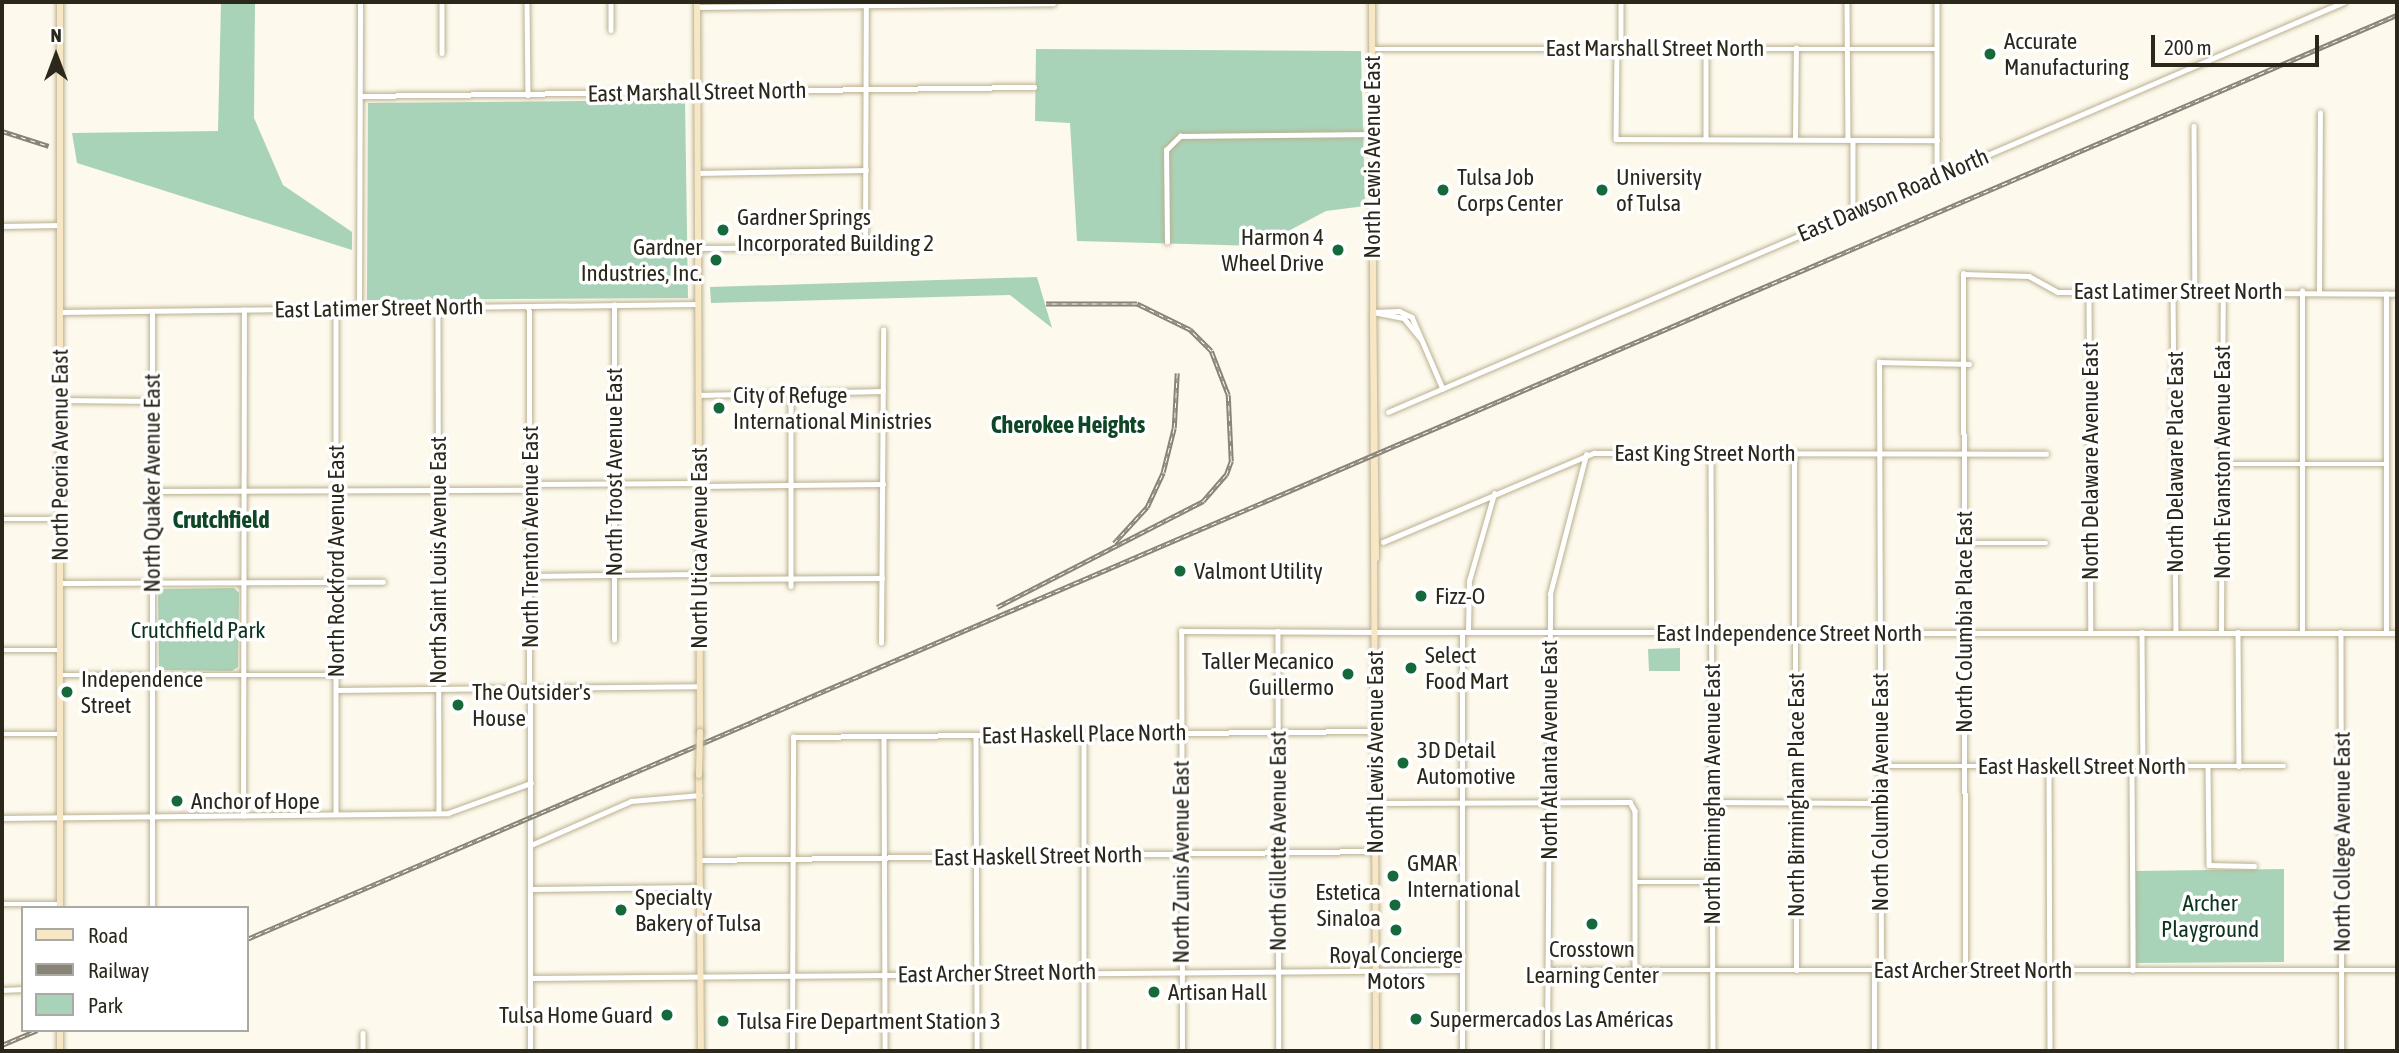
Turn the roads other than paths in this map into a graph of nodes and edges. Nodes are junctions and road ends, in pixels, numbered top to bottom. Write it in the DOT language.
graph roads {
  1 [pos="60,2"];
  2 [pos="360,2"];
  3 [pos="442,2"];
  4 [pos="527,2"];
  5 [pos="611,2"];
  6 [pos="1052,2"];
  7 [pos="1372,2"];
  8 [pos="1621,2"];
  9 [pos="1847,2"];
  10 [pos="1937,2"];
  11 [pos="2344,2"];
  12 [pos="697,4"];
  13 [pos="866,4"];
  14 [pos="611,30"];
  15 [pos="1619,48"];
  16 [pos="1706,48"];
  17 [pos="1796,48"];
  18 [pos="1847,48"];
  19 [pos="1937,49"];
  20 [pos="1372,50"];
  21 [pos="442,53"];
  22 [pos="1034,87"];
  23 [pos="866,89"];
  24 [pos="697,92"];
  25 [pos="528,94"];
  26 [pos="360,96"];
  27 [pos="2319,113"];
  28 [pos="2194,126"];
  29 [pos="1372,134"];
  30 [pos="1795,137"];
  31 [pos="1706,139"];
  32 [pos="1850,139"];
  33 [pos="1937,140"];
  34 [pos="866,170"];
  35 [pos="697,173"];
  36 [pos="1937,177"];
  37 [pos="1853,213"];
  38 [pos="60,225"];
  39 [pos="2,226"];
  40 [pos="1167,242"];
  41 [pos="698,248"];
  42 [pos="1963,274"];
  43 [pos="2090,291"];
  44 [pos="2174,291"];
  45 [pos="2195,291"];
  46 [pos="2223,291"];
  47 [pos="2302,291"];
  48 [pos="2319,292"];
  49 [pos="2386,294"];
  50 [pos="2397,294"];
  51 [pos="698,304"];
  52 [pos="614,305"];
  53 [pos="529,306"];
  54 [pos="359,307"];
  55 [pos="438,307"];
  56 [pos="336,308"];
  57 [pos="244,310"];
  58 [pos="152,311"];
  59 [pos="60,312"];
  60 [pos="1373,312"];
  61 [pos="884,330"];
  62 [pos="1966,363"];
  63 [pos="1443,389"];
  64 [pos="883,391"];
  65 [pos="791,393"];
  66 [pos="698,395"];
  67 [pos="60,400"];
  68 [pos="152,401"];
  69 [pos="1388,412"];
  70 [pos="1711,453"];
  71 [pos="1794,453"];
  72 [pos="1880,453"];
  73 [pos="1586,454"];
  74 [pos="1963,454"];
  75 [pos="2046,454"];
  76 [pos="2222,464"];
  77 [pos="2302,464"];
  78 [pos="2387,464"];
  79 [pos="614,483"];
  80 [pos="699,484"];
  81 [pos="883,484"];
  82 [pos="792,485"];
  83 [pos="530,487"];
  84 [pos="438,490"];
  85 [pos="152,491"];
  86 [pos="244,491"];
  87 [pos="336,491"];
  88 [pos="1494,494"];
  89 [pos="2,519"];
  90 [pos="60,519"];
  91 [pos="1382,542"];
  92 [pos="1964,543"];
  93 [pos="2046,543"];
  94 [pos="613,575"];
  95 [pos="531,576"];
  96 [pos="699,576"];
  97 [pos="882,578"];
  98 [pos="791,579"];
  99 [pos="383,582"];
  100 [pos="60,583"];
  101 [pos="152,583"];
  102 [pos="244,583"];
  103 [pos="336,583"];
  104 [pos="791,586"];
  105 [pos="1181,631"];
  106 [pos="1278,631"];
  107 [pos="1374,632"];
  108 [pos="1795,632"];
  109 [pos="1964,632"];
  110 [pos="2091,632"];
  111 [pos="2142,632"];
  112 [pos="2176,632"];
  113 [pos="2221,632"];
  114 [pos="2238,632"];
  115 [pos="2302,632"];
  116 [pos="2341,632"];
  117 [pos="1465,633"];
  118 [pos="1549,633"];
  119 [pos="1711,633"];
  120 [pos="1880,633"];
  121 [pos="2386,633"];
  122 [pos="2397,633"];
  123 [pos="614,640"];
  124 [pos="881,643"];
  125 [pos="2,650"];
  126 [pos="60,650"];
  127 [pos="60,675"];
  128 [pos="152,675"];
  129 [pos="244,675"];
  130 [pos="335,675"];
  131 [pos="699,687"];
  132 [pos="531,688"];
  133 [pos="336,690"];
  134 [pos="439,690"];
  135 [pos="1375,731"];
  136 [pos="1278,732"];
  137 [pos="1181,733"];
  138 [pos="2,734"];
  139 [pos="60,734"];
  140 [pos="1084,734"];
  141 [pos="976,735"];
  142 [pos="884,736"];
  143 [pos="1880,766"];
  144 [pos="1964,766"];
  145 [pos="2049,766"];
  146 [pos="2132,766"];
  147 [pos="2143,766"];
  148 [pos="2208,766"];
  149 [pos="2239,766"];
  150 [pos="2284,766"];
  151 [pos="531,783"];
  152 [pos="700,795"];
  153 [pos="1463,802"];
  154 [pos="1549,802"];
  155 [pos="1712,802"];
  156 [pos="1795,802"];
  157 [pos="1375,803"];
  158 [pos="1880,803"];
  159 [pos="439,813"];
  160 [pos="336,814"];
  161 [pos="243,816"];
  162 [pos="2,818"];
  163 [pos="60,818"];
  164 [pos="152,818"];
  165 [pos="531,845"];
  166 [pos="1376,851"];
  167 [pos="1278,853"];
  168 [pos="1181,854"];
  169 [pos="977,856"];
  170 [pos="1084,856"];
  171 [pos="884,858"];
  172 [pos="792,859"];
  173 [pos="700,860"];
  174 [pos="2254,866"];
  175 [pos="1635,882"];
  176 [pos="1712,882"];
  177 [pos="700,887"];
  178 [pos="531,889"];
  179 [pos="2,904"];
  180 [pos="60,906"];
  181 [pos="152,906"];
  182 [pos="1279,969"];
  183 [pos="1376,970"];
  184 [pos="1462,970"];
  185 [pos="1548,970"];
  186 [pos="1634,970"];
  187 [pos="1713,970"];
  188 [pos="1797,970"];
  189 [pos="1878,970"];
  190 [pos="1965,970"];
  191 [pos="2050,970"];
  192 [pos="2133,970"];
  193 [pos="2342,970"];
  194 [pos="2397,970"];
  195 [pos="1181,971"];
  196 [pos="1084,972"];
  197 [pos="977,974"];
  198 [pos="885,975"];
  199 [pos="701,976"];
  200 [pos="792,976"];
  201 [pos="531,978"];
  202 [pos="2,989"];
  203 [pos="21,989"];
  204 [pos="60,1032"];
  205 [pos="363,1033"];
  206 [pos="60,1051"];
  207 [pos="363,1051"];
  208 [pos="531,1051"];
  209 [pos="701,1051"];
  210 [pos="792,1051"];
  211 [pos="885,1051"];
  212 [pos="977,1051"];
  213 [pos="1084,1051"];
  214 [pos="1182,1051"];
  215 [pos="1279,1051"];
  216 [pos="1376,1051"];
  217 [pos="1462,1051"];
  218 [pos="1547,1051"];
  219 [pos="1713,1051"];
  220 [pos="1874,1051"];
  221 [pos="2050,1051"];
  222 [pos="2342,1051"];
  1 -- 38 [label="main road, North Peoria Avenue East"];
  2 -- 26 [label="street"];
  3 -- 21 [label="street"];
  4 -- 25 [label="street"];
  5 -- 14 [label="street"];
  6 -- 13 [label="street"];
  7 -- 20 [label="main road, North Lewis Avenue East"];
  8 -- 15 [label="street"];
  9 -- 18 [label="street"];
  10 -- 19 [label="street"];
  11 -- 36 [label="street, East Dawson Road North"];
  12 -- 13 [label="street"];
  12 -- 24 [label="main road, North Utica Avenue East"];
  13 -- 23 [label="street"];
  15 -- 16 [label="street, East Marshall Street North"];
  15 -- 20 [label="street, East Marshall Street North"];
  15 -- 31 [label="street"];
  16 -- 17 [label="street, East Marshall Street North"];
  16 -- 31 [label="street"];
  17 -- 18 [label="street, East Marshall Street North"];
  17 -- 30 [label="street"];
  18 -- 19 [label="street, East Marshall Street North"];
  18 -- 32 [label="street"];
  19 -- 33 [label="street"];
  20 -- 29 [label="main road, North Lewis Avenue East"];
  22 -- 23 [label="street, East Marshall Street North"];
  23 -- 24 [label="street, East Marshall Street North"];
  23 -- 34 [label="street"];
  24 -- 25 [label="street, East Marshall Street North"];
  24 -- 35 [label="main road, North Utica Avenue East"];
  25 -- 26 [label="street, East Marshall Street North"];
  26 -- 54 [label="street"];
  27 -- 48 [label="street"];
  28 -- 45 [label="street"];
  29 -- 40 [label="street"];
  29 -- 60 [label="main road, North Lewis Avenue East"];
  30 -- 31 [label="street"];
  30 -- 32 [label="street"];
  32 -- 33 [label="street"];
  32 -- 37 [label="street"];
  33 -- 36 [label="street"];
  34 -- 35 [label="street"];
  34 -- 41 [label="street"];
  35 -- 41 [label="main road, North Utica Avenue East"];
  36 -- 37 [label="street, East Dawson Road North"];
  37 -- 63 [label="street, East Dawson Road North"];
  38 -- 39 [label="street"];
  38 -- 59 [label="main road, North Peoria Avenue East"];
  41 -- 51 [label="main road, North Utica Avenue East"];
  42 -- 43 [label="street, East Latimer Street North"];
  42 -- 62 [label="street, North Columbia Place East"];
  43 -- 44 [label="street, East Latimer Street North"];
  43 -- 110 [label="street, North Delaware Avenue East"];
  44 -- 45 [label="street, East Latimer Street North"];
  44 -- 112 [label="street, North Delaware Place East"];
  45 -- 46 [label="street, East Latimer Street North"];
  46 -- 47 [label="street, East Latimer Street North"];
  46 -- 76 [label="street, North Evanston Avenue East"];
  47 -- 48 [label="street, East Latimer Street North"];
  47 -- 77 [label="street"];
  48 -- 49 [label="street, East Latimer Street North"];
  49 -- 50 [label="street, East Latimer Street North"];
  49 -- 78 [label="street"];
  51 -- 52 [label="street, East Latimer Street North"];
  51 -- 66 [label="main road, North Utica Avenue East"];
  52 -- 53 [label="street, East Latimer Street North"];
  52 -- 79 [label="street, North Troost Avenue East"];
  53 -- 55 [label="street, East Latimer Street North"];
  53 -- 83 [label="street, North Trenton Avenue East"];
  54 -- 55 [label="street, East Latimer Street North"];
  54 -- 56 [label="street, East Latimer Street North"];
  55 -- 84 [label="street, North Saint Louis Avenue East"];
  56 -- 57 [label="street, East Latimer Street North"];
  56 -- 87 [label="street, North Rockford Avenue East"];
  57 -- 58 [label="street, East Latimer Street North"];
  57 -- 86 [label="street"];
  58 -- 59 [label="street, East Latimer Street North"];
  58 -- 68 [label="street, North Quaker Avenue East"];
  59 -- 67 [label="main road, North Peoria Avenue East"];
  60 -- 63 [label="street"];
  60 -- 107 [label="main road, North Lewis Avenue East"];
  61 -- 64 [label="street"];
  62 -- 72 [label="street, North Columbia Avenue East"];
  62 -- 74 [label="street, North Columbia Place East"];
  63 -- 69 [label="street, East Dawson Road North"];
  64 -- 65 [label="street"];
  64 -- 81 [label="street"];
  65 -- 66 [label="street"];
  65 -- 82 [label="street"];
  66 -- 80 [label="main road, North Utica Avenue East"];
  67 -- 68 [label="street"];
  67 -- 90 [label="main road, North Peoria Avenue East"];
  68 -- 85 [label="street, North Quaker Avenue East"];
  70 -- 71 [label="street, East King Street North"];
  70 -- 73 [label="street, East King Street North"];
  70 -- 119 [label="street, North Birmingham Avenue East"];
  71 -- 72 [label="street, East King Street North"];
  71 -- 108 [label="street, North Birmingham Place East"];
  72 -- 74 [label="street, East King Street North"];
  72 -- 120 [label="street, North Columbia Avenue East"];
  73 -- 88 [label="street, East King Street North"];
  73 -- 118 [label="street, North Atlanta Avenue East"];
  74 -- 75 [label="street, East King Street North"];
  74 -- 92 [label="street, North Columbia Place East"];
  76 -- 77 [label="street"];
  76 -- 113 [label="street, North Evanston Avenue East"];
  77 -- 78 [label="street"];
  77 -- 115 [label="street"];
  78 -- 121 [label="street"];
  79 -- 80 [label="street"];
  79 -- 83 [label="street"];
  79 -- 94 [label="street, North Troost Avenue East"];
  80 -- 82 [label="street"];
  80 -- 96 [label="main road, North Utica Avenue East"];
  81 -- 82 [label="street"];
  81 -- 97 [label="street"];
  82 -- 98 [label="street"];
  83 -- 84 [label="street"];
  83 -- 95 [label="street, North Trenton Avenue East"];
  84 -- 87 [label="street"];
  84 -- 134 [label="street, North Saint Louis Avenue East"];
  85 -- 86 [label="street"];
  85 -- 101 [label="street, North Quaker Avenue East"];
  86 -- 87 [label="street"];
  86 -- 102 [label="street"];
  87 -- 103 [label="street, North Rockford Avenue East"];
  88 -- 91 [label="street, East King Street North"];
  88 -- 117 [label="street"];
  89 -- 90 [label="street"];
  90 -- 100 [label="main road, North Peoria Avenue East"];
  92 -- 93 [label="street"];
  92 -- 109 [label="street, North Columbia Place East"];
  94 -- 95 [label="street"];
  94 -- 96 [label="street"];
  94 -- 123 [label="street, North Troost Avenue East"];
  95 -- 132 [label="street, North Trenton Avenue East"];
  96 -- 98 [label="street"];
  96 -- 131 [label="main road, North Utica Avenue East"];
  97 -- 98 [label="street"];
  97 -- 124 [label="street"];
  98 -- 104 [label="street"];
  99 -- 103 [label="street"];
  100 -- 101 [label="street"];
  100 -- 126 [label="main road, North Peoria Avenue East"];
  101 -- 102 [label="street"];
  101 -- 128 [label="street, North Quaker Avenue East"];
  102 -- 103 [label="street"];
  102 -- 129 [label="street"];
  103 -- 130 [label="street, North Rockford Avenue East"];
  105 -- 106 [label="street, East Independence Street North"];
  105 -- 137 [label="street, North Zunis Avenue East"];
  106 -- 107 [label="street, East Independence Street North"];
  106 -- 136 [label="street, North Gillette Avenue East"];
  107 -- 117 [label="street, East Independence Street North"];
  107 -- 135 [label="main road, North Lewis Avenue East"];
  108 -- 119 [label="street, East Independence Street North"];
  108 -- 120 [label="street, East Independence Street North"];
  108 -- 156 [label="street, North Birmingham Place East"];
  109 -- 110 [label="street, East Independence Street North"];
  109 -- 120 [label="street, East Independence Street North"];
  109 -- 144 [label="street, North Columbia Place East"];
  110 -- 111 [label="street, East Independence Street North"];
  111 -- 112 [label="street, East Independence Street North"];
  111 -- 147 [label="street"];
  112 -- 113 [label="street, East Independence Street North"];
  113 -- 114 [label="street, East Independence Street North"];
  114 -- 115 [label="street, East Independence Street North"];
  114 -- 149 [label="street"];
  115 -- 116 [label="street, East Independence Street North"];
  116 -- 121 [label="street, East Independence Street North"];
  116 -- 193 [label="street, North College Avenue East"];
  117 -- 118 [label="street, East Independence Street North"];
  117 -- 153 [label="street"];
  118 -- 119 [label="street, East Independence Street North"];
  118 -- 154 [label="street, North Atlanta Avenue East"];
  119 -- 155 [label="street, North Birmingham Avenue East"];
  120 -- 143 [label="street, North Columbia Avenue East"];
  121 -- 122 [label="street, East Independence Street North"];
  125 -- 126 [label="street"];
  126 -- 127 [label="main road, North Peoria Avenue East"];
  127 -- 128 [label="street"];
  127 -- 139 [label="main road, North Peoria Avenue East"];
  128 -- 129 [label="street"];
  128 -- 164 [label="street, North Quaker Avenue East"];
  129 -- 130 [label="street"];
  129 -- 161 [label="street"];
  130 -- 133 [label="street, North Rockford Avenue East"];
  131 -- 132 [label="street"];
  131 -- 152 [label="main road, North Utica Avenue East, bridge"];
  132 -- 134 [label="street"];
  132 -- 151 [label="street, North Trenton Avenue East"];
  133 -- 134 [label="street"];
  133 -- 160 [label="street, North Rockford Avenue East"];
  134 -- 159 [label="street, North Saint Louis Avenue East"];
  135 -- 136 [label="street, East Haskell Place North"];
  135 -- 157 [label="main road, North Lewis Avenue East"];
  136 -- 137 [label="street, East Haskell Place North"];
  136 -- 167 [label="street, North Gillette Avenue East"];
  137 -- 140 [label="street, East Haskell Place North"];
  137 -- 168 [label="street, North Zunis Avenue East"];
  138 -- 139 [label="street"];
  139 -- 163 [label="main road, North Peoria Avenue East"];
  140 -- 141 [label="street, East Haskell Place North"];
  140 -- 170 [label="street"];
  141 -- 142 [label="street, East Haskell Place North"];
  141 -- 169 [label="street"];
  142 -- 171 [label="street"];
  142 -- 172 [label="street, East Haskell Place North"];
  143 -- 144 [label="street, East Haskell Street North"];
  143 -- 158 [label="street, North Columbia Avenue East"];
  144 -- 145 [label="street, East Haskell Street North"];
  144 -- 190 [label="street, North Columbia Place East"];
  145 -- 146 [label="street, East Haskell Street North"];
  145 -- 191 [label="street"];
  146 -- 147 [label="street, East Haskell Street North"];
  146 -- 192 [label="street"];
  147 -- 148 [label="street, East Haskell Street North"];
  148 -- 149 [label="street, East Haskell Street North"];
  148 -- 174 [label="street"];
  149 -- 150 [label="street, East Haskell Street North"];
  151 -- 159 [label="street"];
  151 -- 165 [label="street, North Trenton Avenue East"];
  152 -- 165 [label="street"];
  152 -- 173 [label="main road, North Utica Avenue East"];
  153 -- 154 [label="street"];
  153 -- 157 [label="street"];
  153 -- 184 [label="street"];
  154 -- 175 [label="street"];
  154 -- 185 [label="street, North Atlanta Avenue East"];
  155 -- 156 [label="street"];
  155 -- 176 [label="street, North Birmingham Avenue East"];
  156 -- 158 [label="street"];
  156 -- 188 [label="street, North Birmingham Place East"];
  157 -- 166 [label="main road, North Lewis Avenue East"];
  158 -- 189 [label="street, North Columbia Avenue East"];
  159 -- 160 [label="street"];
  160 -- 161 [label="street"];
  161 -- 164 [label="street"];
  162 -- 163 [label="street"];
  163 -- 164 [label="street"];
  163 -- 180 [label="main road, North Peoria Avenue East"];
  164 -- 181 [label="street, North Quaker Avenue East"];
  165 -- 178 [label="street, North Trenton Avenue East"];
  166 -- 167 [label="street, East Haskell Street North"];
  166 -- 183 [label="main road, North Lewis Avenue East"];
  167 -- 168 [label="street, East Haskell Street North"];
  167 -- 182 [label="street, North Gillette Avenue East"];
  168 -- 170 [label="street, East Haskell Street North"];
  168 -- 195 [label="street, North Zunis Avenue East"];
  169 -- 170 [label="street, East Haskell Street North"];
  169 -- 171 [label="street, East Haskell Street North"];
  169 -- 197 [label="street"];
  170 -- 196 [label="street"];
  171 -- 172 [label="street, East Haskell Street North"];
  171 -- 198 [label="street"];
  172 -- 173 [label="street, East Haskell Street North"];
  172 -- 200 [label="street"];
  173 -- 177 [label="main road, North Utica Avenue East"];
  175 -- 176 [label="street"];
  175 -- 186 [label="street"];
  176 -- 187 [label="street, North Birmingham Avenue East"];
  177 -- 178 [label="street"];
  177 -- 199 [label="main road, North Utica Avenue East"];
  178 -- 201 [label="street, North Trenton Avenue East"];
  179 -- 180 [label="street"];
  182 -- 183 [label="street, East Archer Street North"];
  182 -- 195 [label="street, East Archer Street North"];
  182 -- 215 [label="street, North Gillette Avenue East"];
  183 -- 184 [label="street, East Archer Street North"];
  183 -- 216 [label="main road, North Lewis Avenue East"];
  184 -- 217 [label="street"];
  185 -- 186 [label="street, East Archer Street North"];
  185 -- 218 [label="street, North Atlanta Avenue East"];
  186 -- 187 [label="street, East Archer Street North"];
  187 -- 188 [label="street, East Archer Street North"];
  187 -- 219 [label="street, North Birmingham Avenue East"];
  188 -- 189 [label="street, East Archer Street North"];
  189 -- 190 [label="street, East Archer Street North"];
  189 -- 220 [label="street, North Columbia Avenue East"];
  190 -- 191 [label="street, East Archer Street North"];
  191 -- 192 [label="street, East Archer Street North"];
  191 -- 221 [label="street"];
  192 -- 193 [label="street, East Archer Street North"];
  193 -- 194 [label="street, East Archer Street North"];
  193 -- 222 [label="street, North College Avenue East"];
  195 -- 196 [label="street, East Archer Street North"];
  195 -- 214 [label="street, North Zunis Avenue East"];
  196 -- 197 [label="street, East Archer Street North"];
  196 -- 213 [label="street"];
  197 -- 198 [label="street, East Archer Street North"];
  197 -- 212 [label="street"];
  198 -- 200 [label="street, East Archer Street North"];
  198 -- 211 [label="street"];
  199 -- 200 [label="street, East Archer Street North"];
  199 -- 201 [label="street, East Archer Street North"];
  199 -- 209 [label="main road, North Utica Avenue East"];
  200 -- 210 [label="street"];
  201 -- 208 [label="street, North Trenton Avenue East"];
  202 -- 203 [label="street"];
  204 -- 206 [label="main road"];
  205 -- 207 [label="street"];
}
